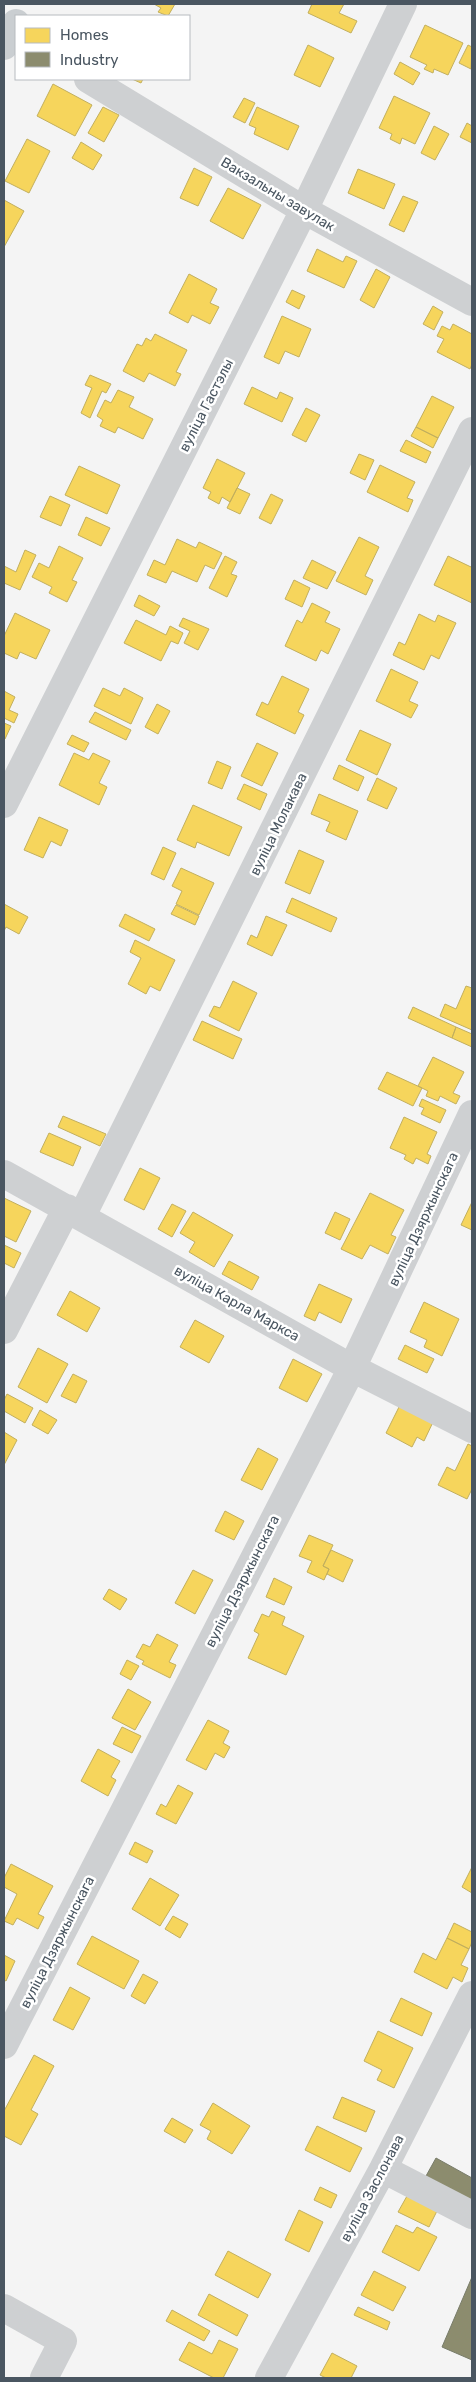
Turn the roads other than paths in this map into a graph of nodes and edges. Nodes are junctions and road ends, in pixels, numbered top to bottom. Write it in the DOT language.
graph roads {
  1 [pos="403,4"];
  2 [pos="90,80"];
  3 [pos="304,210"];
  4 [pos="472,302"];
  5 [pos="472,431"];
  6 [pos="4,804"];
  7 [pos="472,1114"];
  8 [pos="4,1174"];
  9 [pos="74,1212"];
  10 [pos="4,1330"];
  11 [pos="352,1368"];
  12 [pos="472,1429"];
  13 [pos="472,1995"];
  14 [pos="4,2045"];
  15 [pos="383,2169"];
  16 [pos="472,2215"];
  17 [pos="4,2308"];
  18 [pos="44,2378"];
  19 [pos="269,2378"];
  1 -- 3 [label="street, вуліца Гастэлы"];
  2 -- 3 [label="street, Вакзальны завулак"];
  3 -- 4 [label="street, Вакзальны завулак"];
  3 -- 6 [label="street, вуліца Гастэлы"];
  5 -- 9 [label="street, вуліца Молакава"];
  7 -- 11 [label="street, вуліца Дзяржынскага"];
  8 -- 9 [label="street, вуліца Карла Маркса"];
  9 -- 10 [label="street, вуліца Молакава"];
  9 -- 11 [label="street, вуліца Карла Маркса"];
  11 -- 12 [label="street, вуліца Карла Маркса"];
  11 -- 14 [label="street, вуліца Дзяржынскага"];
  13 -- 15 [label="street, вуліца Заслонава"];
  15 -- 16 [label="street"];
  15 -- 19 [label="street, вуліца Заслонава"];
  17 -- 18 [label="street"];
}
